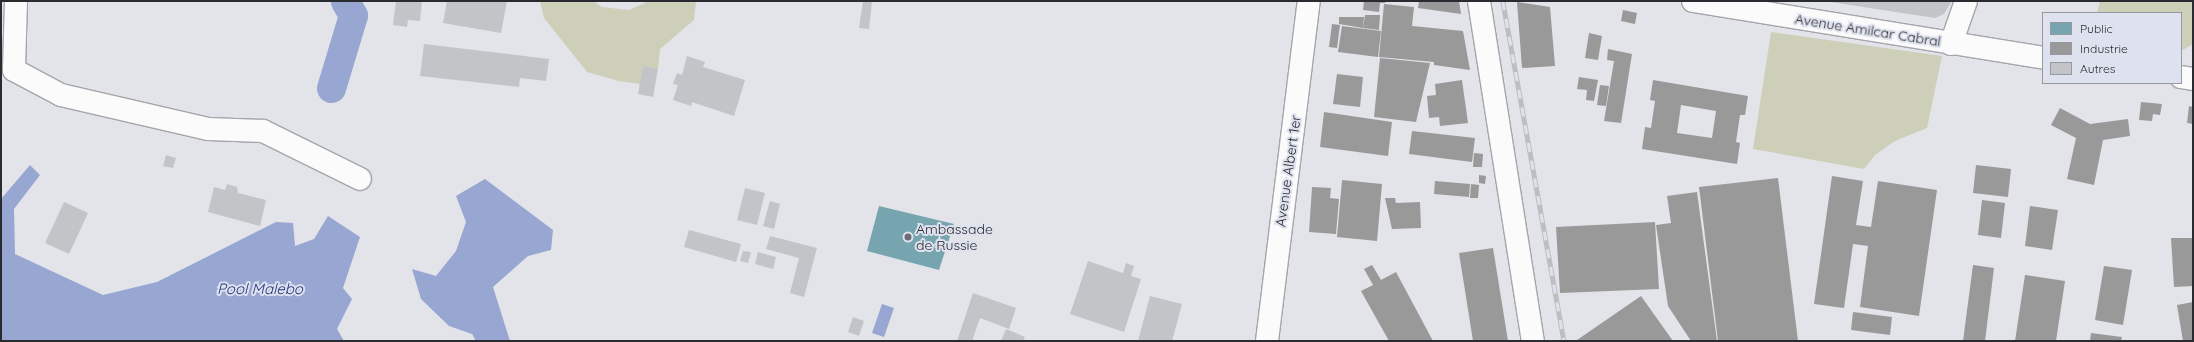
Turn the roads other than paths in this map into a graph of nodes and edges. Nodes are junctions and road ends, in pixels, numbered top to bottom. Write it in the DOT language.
graph roads {
  1 [pos="16,1"];
  2 [pos="1310,1"];
  3 [pos="1479,1"];
  4 [pos="1966,1"];
  5 [pos="1706,2"];
  6 [pos="1951,44"];
  7 [pos="2042,58"];
  8 [pos="2182,77"];
  9 [pos="2193,79"];
  10 [pos="360,179"];
  11 [pos="1267,341"];
  12 [pos="1533,341"];
  1 -- 10 [label="street"];
  2 -- 11 [label="street, Avenue Albert 1er"];
  3 -- 12 [label="street"];
  4 -- 6 [label="street"];
  5 -- 6 [label="street, Avenue Amilcar Cabral"];
  6 -- 7 [label="street, Avenue Amilcar Cabral"];
  8 -- 9 [label="street"];
}
